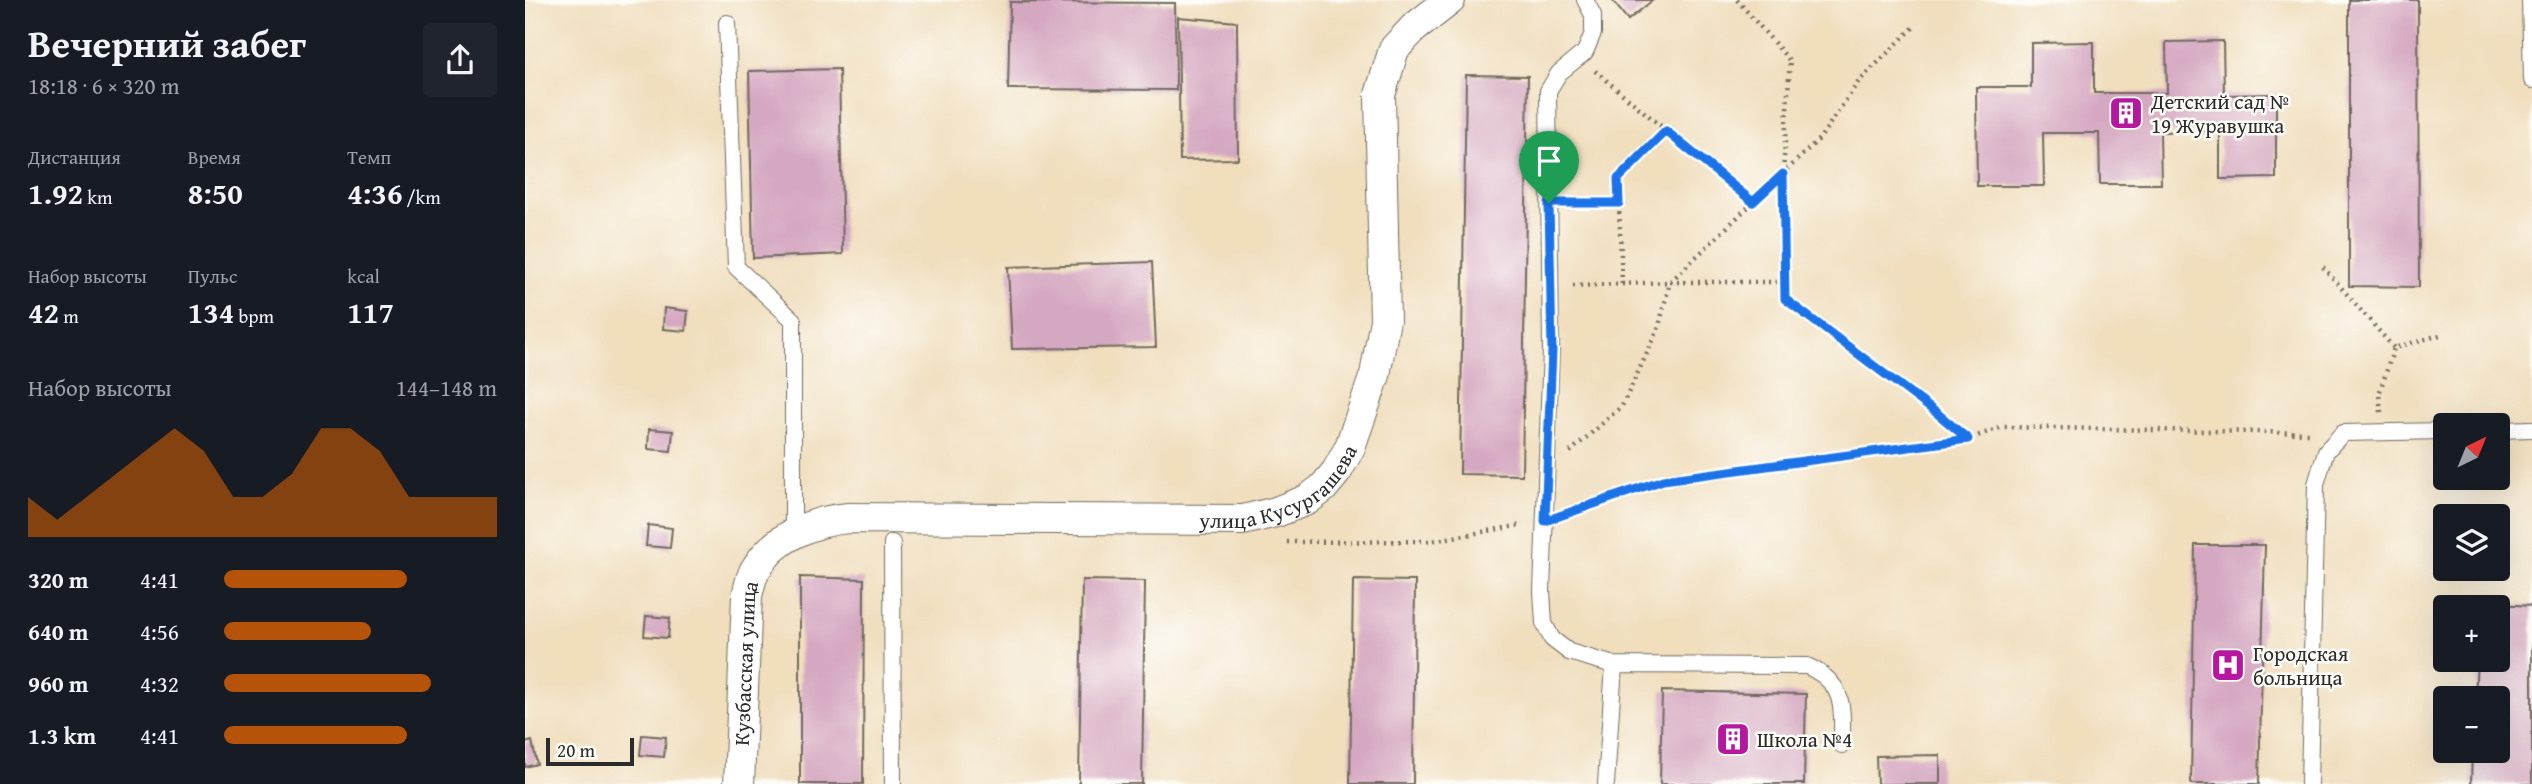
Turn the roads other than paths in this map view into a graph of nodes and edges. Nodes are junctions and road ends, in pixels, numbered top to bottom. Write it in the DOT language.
graph roads {
  1 [pos="1450,0"];
  2 [pos="1585,0"];
  3 [pos="2530,0"];
  4 [pos="727,23"];
  5 [pos="2532,80"];
  6 [pos="2532,429"];
  7 [pos="2433,430"];
  8 [pos="2510,430"];
  9 [pos="782,541"];
  10 [pos="891,543"];
  11 [pos="1613,665"];
  12 [pos="1842,745"];
  13 [pos="739,784"];
  14 [pos="893,784"];
  15 [pos="1606,784"];
  16 [pos="2308,784"];
  1 -- 9 [label="street, улица Кусургашева"];
  2 -- 11 [label="lane"];
  3 -- 5 [label="lane"];
  4 -- 9 [label="lane"];
  6 -- 8 [label="lane"];
  7 -- 16 [label="lane"];
  9 -- 13 [label="street, Кузбасская улица"];
  10 -- 14 [label="lane"];
  11 -- 12 [label="lane"];
  11 -- 15 [label="lane"];
}
